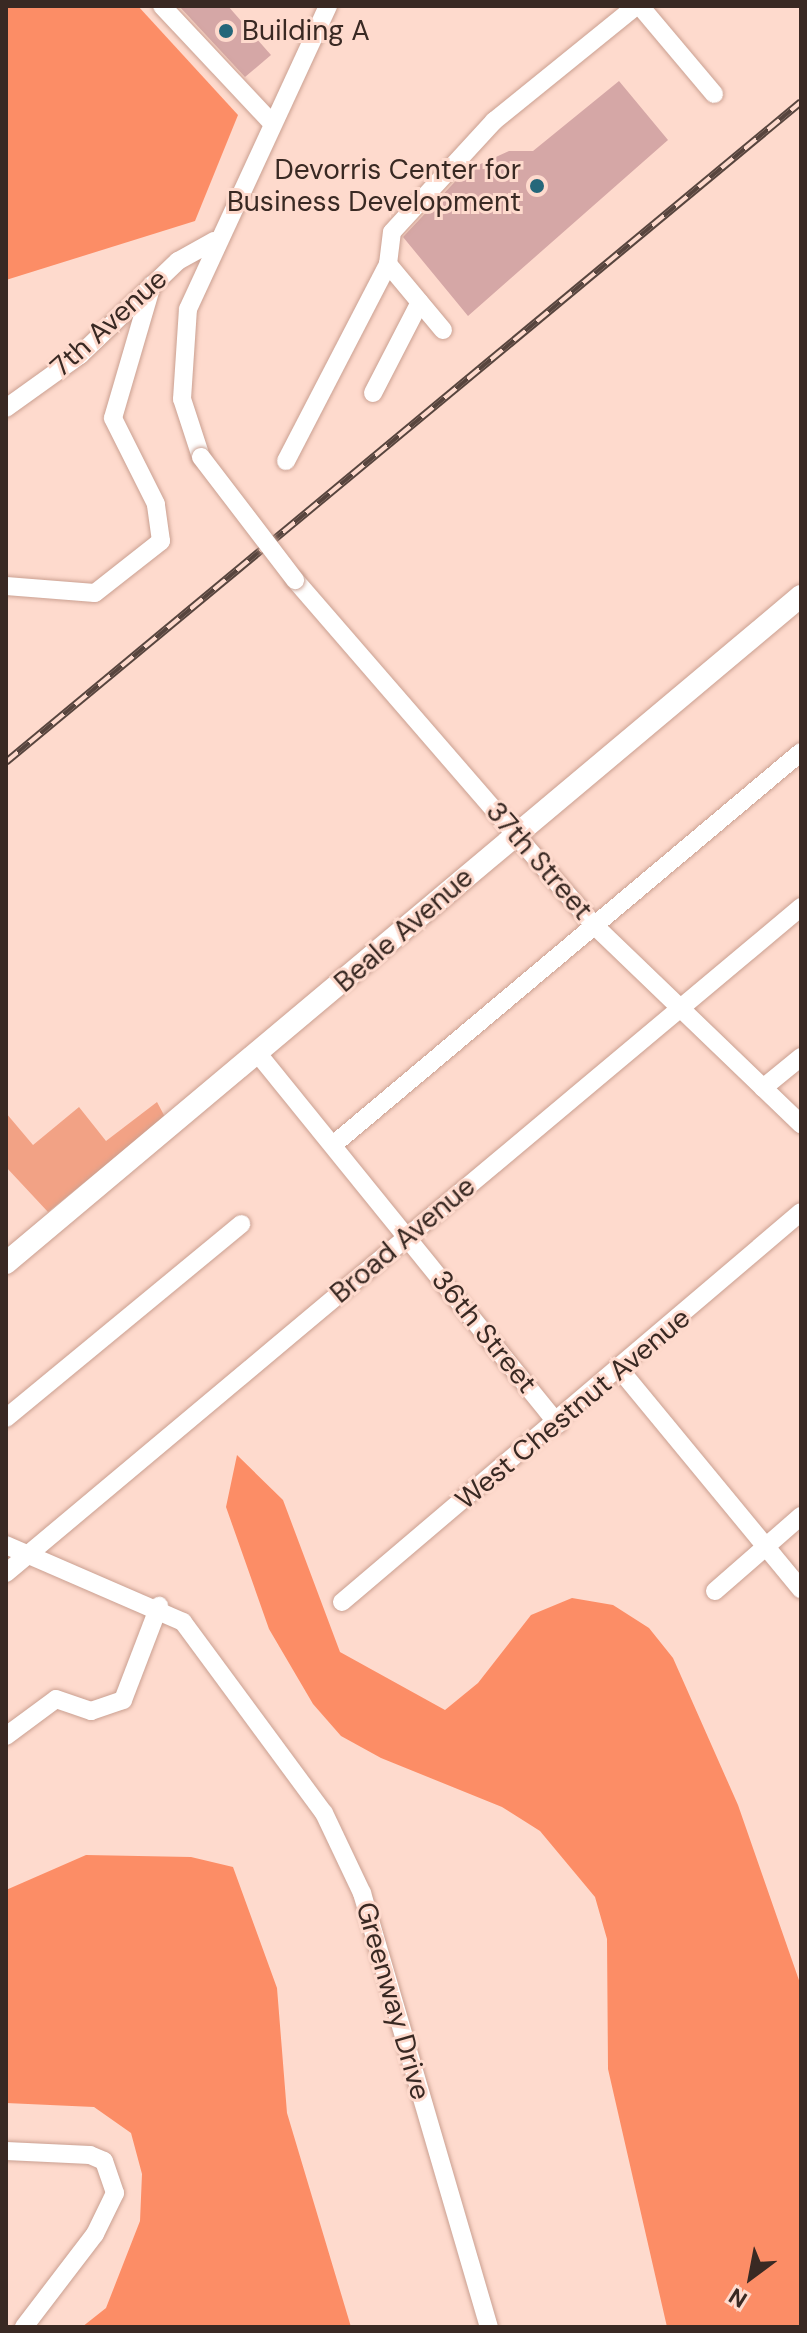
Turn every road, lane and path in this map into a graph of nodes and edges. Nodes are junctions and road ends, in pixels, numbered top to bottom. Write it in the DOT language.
graph roads {
  1 [pos="162,6"];
  2 [pos="328,6"];
  3 [pos="638,6"];
  4 [pos="714,94"];
  5 [pos="272,123"];
  6 [pos="214,241"];
  7 [pos="388,264"];
  8 [pos="152,285"];
  9 [pos="420,302"];
  10 [pos="443,330"];
  11 [pos="373,393"];
  12 [pos="6,408"];
  13 [pos="286,461"];
  14 [pos="6,586"];
  15 [pos="801,596"];
  16 [pos="801,752"];
  17 [pos="516,835"];
  18 [pos="801,907"];
  19 [pos="595,926"];
  20 [pos="681,1008"];
  21 [pos="259,1055"];
  22 [pos="801,1057"];
  23 [pos="763,1088"];
  24 [pos="801,1124"];
  25 [pos="333,1145"];
  26 [pos="801,1212"];
  27 [pos="241,1224"];
  28 [pos="407,1237"];
  29 [pos="6,1263"];
  30 [pos="621,1371"];
  31 [pos="6,1418"];
  32 [pos="558,1424"];
  33 [pos="801,1516"];
  34 [pos="6,1545"];
  35 [pos="766,1547"];
  36 [pos="30,1554"];
  37 [pos="6,1573"];
  38 [pos="801,1589"];
  39 [pos="715,1591"];
  40 [pos="342,1602"];
  41 [pos="159,1606"];
  42 [pos="6,1736"];
  43 [pos="6,2151"];
  44 [pos="24,2327"];
  45 [pos="489,2327"];
  1 -- 5 [label="street"];
  2 -- 5 [label="street"];
  3 -- 4 [label="street"];
  3 -- 7 [label="street"];
  5 -- 6 [label="street"];
  6 -- 8 [label="street, 7th Avenue"];
  6 -- 17 [label="street, 37th Street, bridge"];
  7 -- 9 [label="street"];
  7 -- 13 [label="street"];
  8 -- 12 [label="street, 7th Avenue"];
  8 -- 14 [label="street"];
  9 -- 10 [label="street"];
  9 -- 11 [label="street"];
  15 -- 17 [label="main road, Beale Avenue"];
  16 -- 19 [label="street"];
  17 -- 19 [label="street, 37th Street"];
  17 -- 21 [label="main road, Beale Avenue"];
  18 -- 20 [label="street, Broad Avenue"];
  19 -- 20 [label="street, 37th Street"];
  19 -- 25 [label="street"];
  20 -- 23 [label="street, 37th Street"];
  20 -- 28 [label="street, Broad Avenue"];
  21 -- 25 [label="street, 36th Street"];
  21 -- 29 [label="main road, Beale Avenue"];
  22 -- 23 [label="street"];
  23 -- 24 [label="street, 37th Street"];
  25 -- 28 [label="street, 36th Street"];
  26 -- 30 [label="street, West Chestnut Avenue"];
  27 -- 31 [label="street"];
  28 -- 32 [label="street, 36th Street"];
  28 -- 36 [label="street, Broad Avenue"];
  30 -- 32 [label="street, West Chestnut Avenue"];
  30 -- 35 [label="street"];
  32 -- 40 [label="street, West Chestnut Avenue"];
  33 -- 35 [label="street"];
  34 -- 36 [label="street, Greenway Drive"];
  35 -- 38 [label="street"];
  35 -- 39 [label="street"];
  36 -- 37 [label="street, Broad Avenue"];
  36 -- 41 [label="street, Greenway Drive"];
  41 -- 42 [label="street"];
  41 -- 45 [label="street, Greenway Drive"];
  43 -- 44 [label="street"];
}
